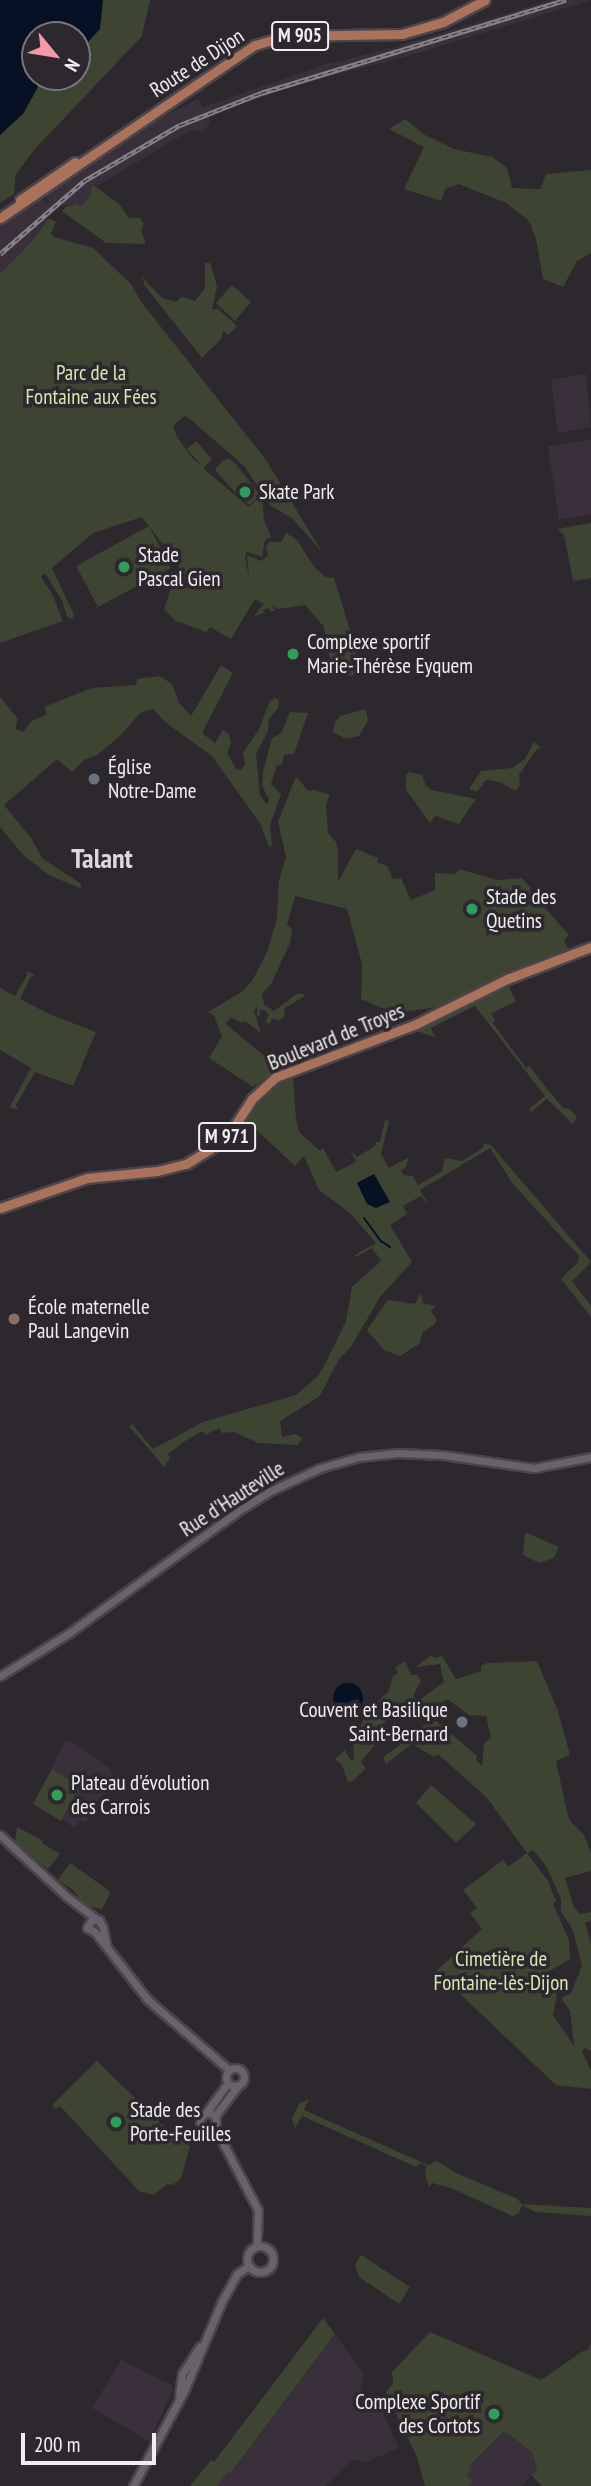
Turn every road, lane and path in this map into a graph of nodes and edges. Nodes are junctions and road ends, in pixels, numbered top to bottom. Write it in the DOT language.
graph roads {
  1 [pos="485,0"];
  2 [pos="132,126"];
  3 [pos="36,192"];
  4 [pos="0,213"];
  5 [pos="0,218"];
  6 [pos="591,949"];
  7 [pos="0,1208"];
  8 [pos="591,1457"];
  9 [pos="2,1677"];
  10 [pos="1,1837"];
  11 [pos="80,1907"];
  12 [pos="99,1922"];
  13 [pos="87,1924"];
  14 [pos="95,1932"];
  15 [pos="106,1945"];
  16 [pos="229,2070"];
  17 [pos="228,2083"];
  18 [pos="239,2085"];
  19 [pos="206,2113"];
  20 [pos="215,2116"];
  21 [pos="214,2126"];
  22 [pos="257,2246"];
  23 [pos="249,2266"];
  24 [pos="133,2486"];
  1 -- 2 [label="main road, Route de Dijon / M 905"];
  2 -- 3 [label="main road, Route de Dijon / M 905"];
  2 -- 3 [label="main road, Route de Dijon / M 905"];
  3 -- 4 [label="main road, M 905"];
  3 -- 5 [label="main road, M 905"];
  6 -- 7 [label="main road, Boulevard de Troyes / M 971"];
  8 -- 9 [label="street, Rue d'Hauteville"];
  10 -- 11 [label="street"];
  11 -- 12 [label="street"];
  11 -- 13 [label="street"];
  12 -- 13 [label="street"];
  12 -- 14 [label="street"];
  12 -- 15 [label="street"];
  13 -- 14 [label="street"];
  14 -- 15 [label="street"];
  15 -- 16 [label="street"];
  16 -- 17 [label="street"];
  16 -- 18 [label="street"];
  17 -- 18 [label="street"];
  17 -- 19 [label="street"];
  18 -- 20 [label="street"];
  19 -- 20 [label="street"];
  19 -- 21 [label="street"];
  20 -- 21 [label="street"];
  21 -- 22 [label="street"];
  22 -- 23 [label="street"];
  22 -- 23 [label="street"];
  23 -- 24 [label="street"];
}
